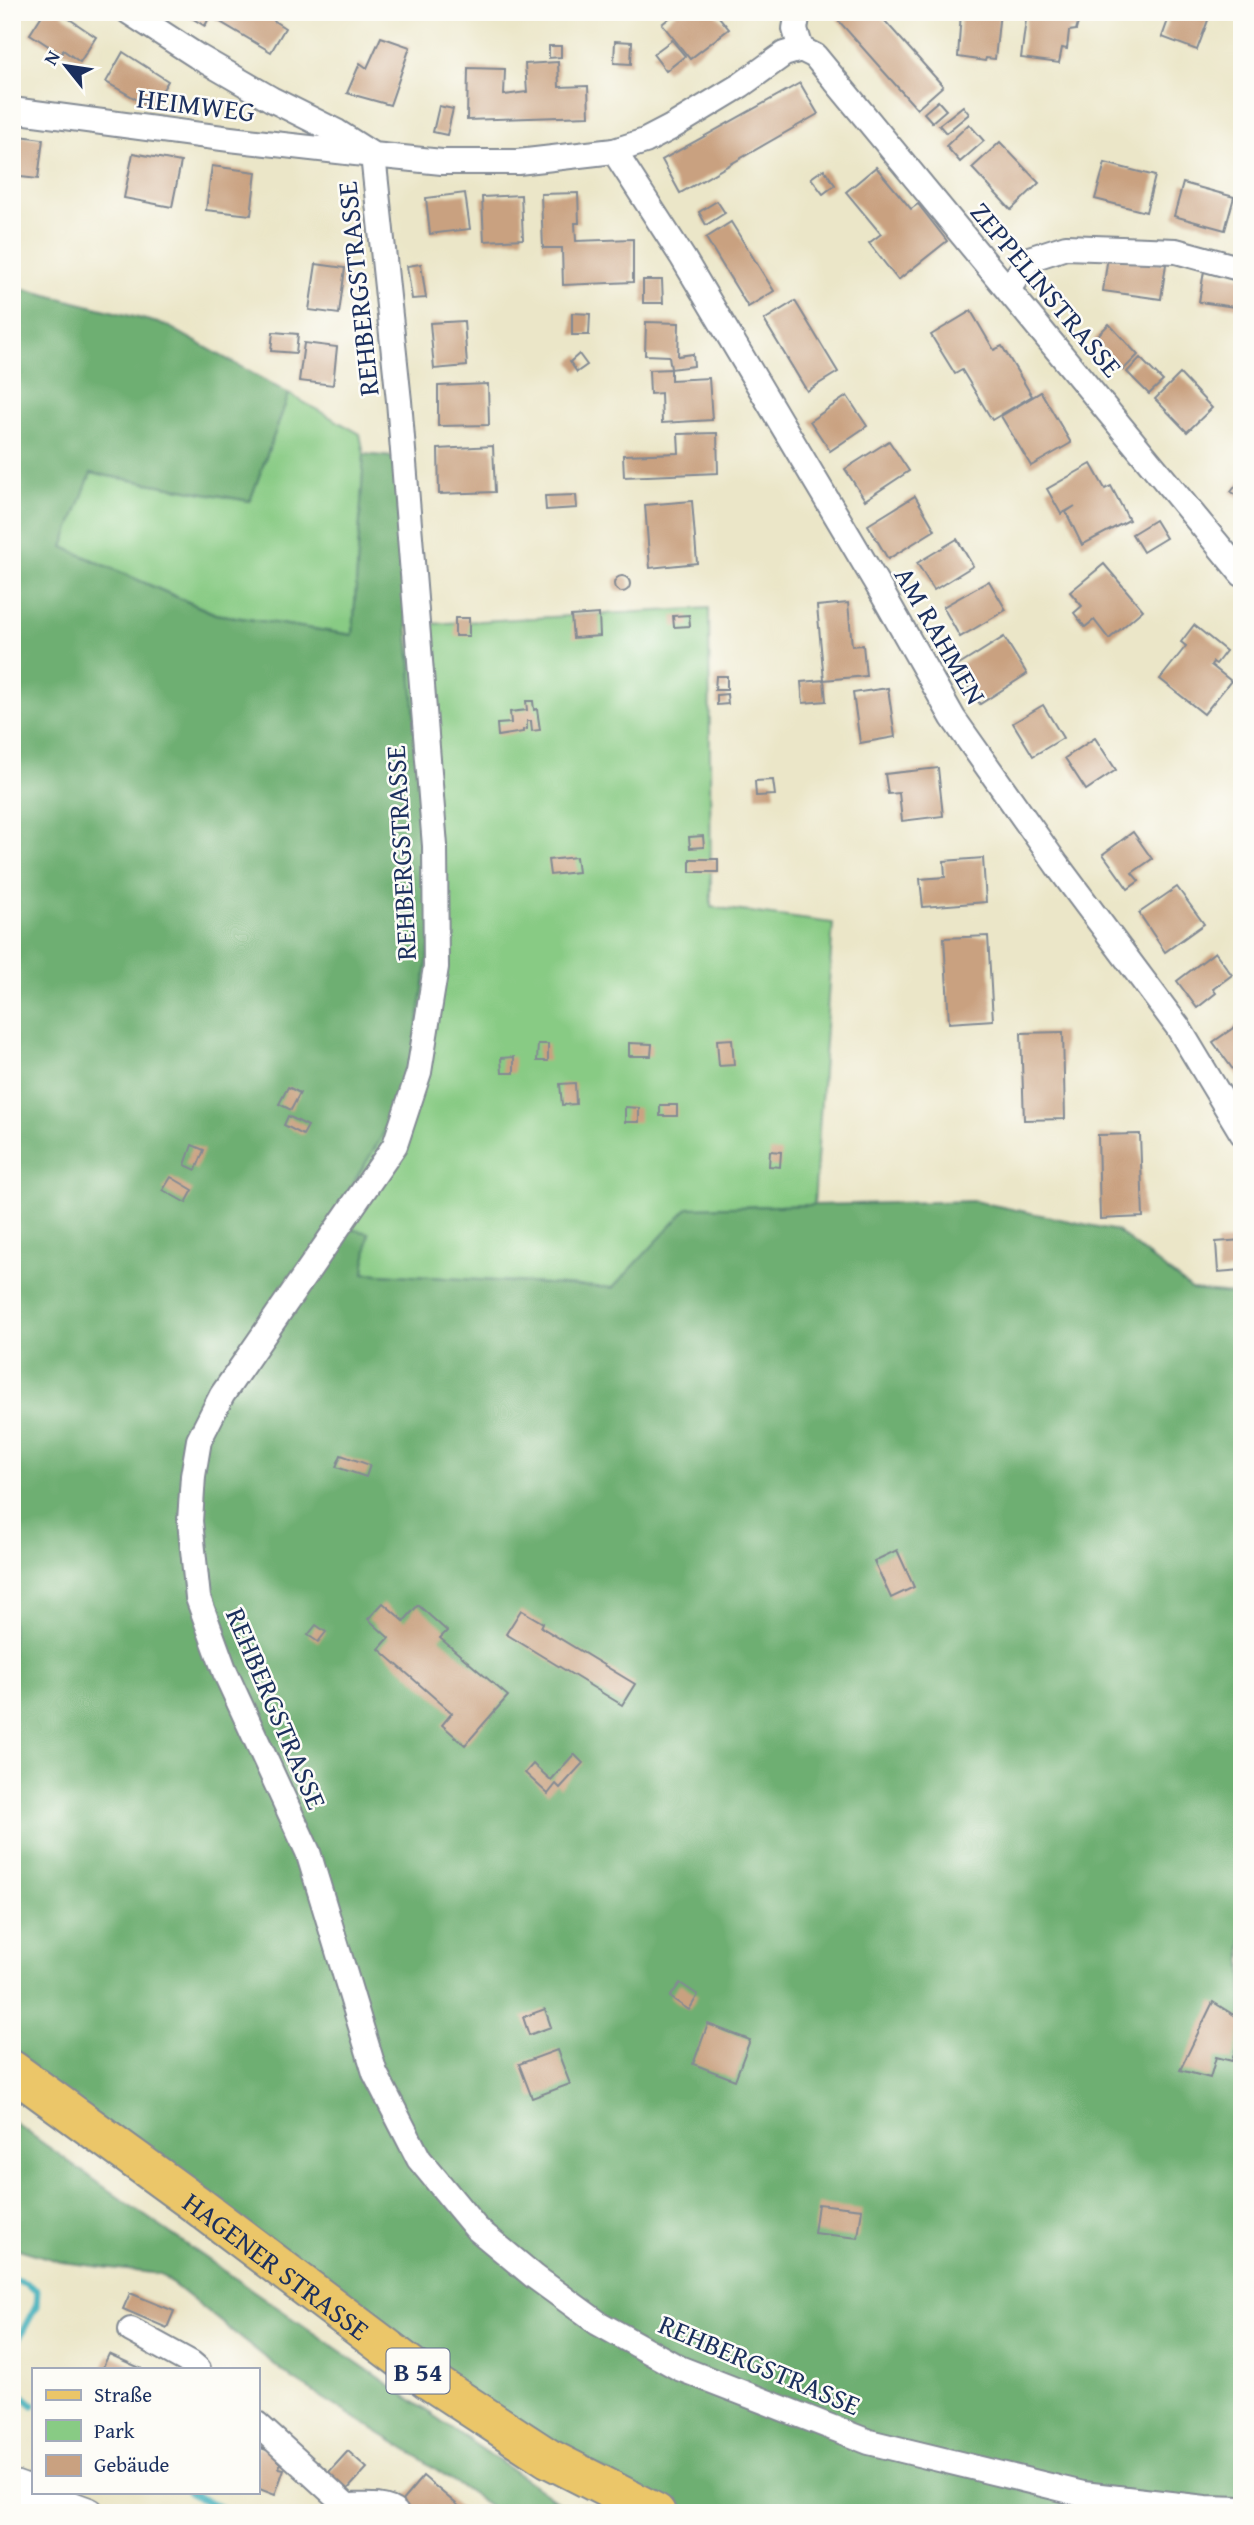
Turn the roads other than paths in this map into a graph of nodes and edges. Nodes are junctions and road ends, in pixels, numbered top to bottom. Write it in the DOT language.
graph roads {
  1 [pos="129,12"];
  2 [pos="798,12"];
  3 [pos="801,49"];
  4 [pos="12,110"];
  5 [pos="614,151"];
  6 [pos="373,155"];
  7 [pos="1242,269"];
  8 [pos="1009,288"];
  9 [pos="1242,573"];
  10 [pos="1242,1133"];
  11 [pos="12,2070"];
  12 [pos="131,2330"];
  13 [pos="197,2368"];
  14 [pos="259,2426"];
  15 [pos="12,2485"];
  16 [pos="32,2492"];
  17 [pos="37,2494"];
  18 [pos="1242,2509"];
  19 [pos="344,2510"];
  20 [pos="89,2513"];
  21 [pos="396,2513"];
  22 [pos="656,2513"];
  1 -- 6 [label="street"];
  2 -- 3 [label="street"];
  3 -- 5 [label="street, HEIMWEG"];
  3 -- 8 [label="street, ZEPPELINSTRASSE"];
  4 -- 6 [label="street, HEIMWEG"];
  5 -- 6 [label="street, HEIMWEG"];
  5 -- 10 [label="street, AM RAHMEN"];
  6 -- 18 [label="street, REHBERGSTRASSE"];
  7 -- 8 [label="street"];
  8 -- 9 [label="street, ZEPPELINSTRASSE"];
  11 -- 22 [label="main road, HAGENER STRASSE / B 54"];
  12 -- 13 [label="street"];
  14 -- 19 [label="street"];
  15 -- 16 [label="street"];
  17 -- 20 [label="street"];
  19 -- 21 [label="street"];
}
